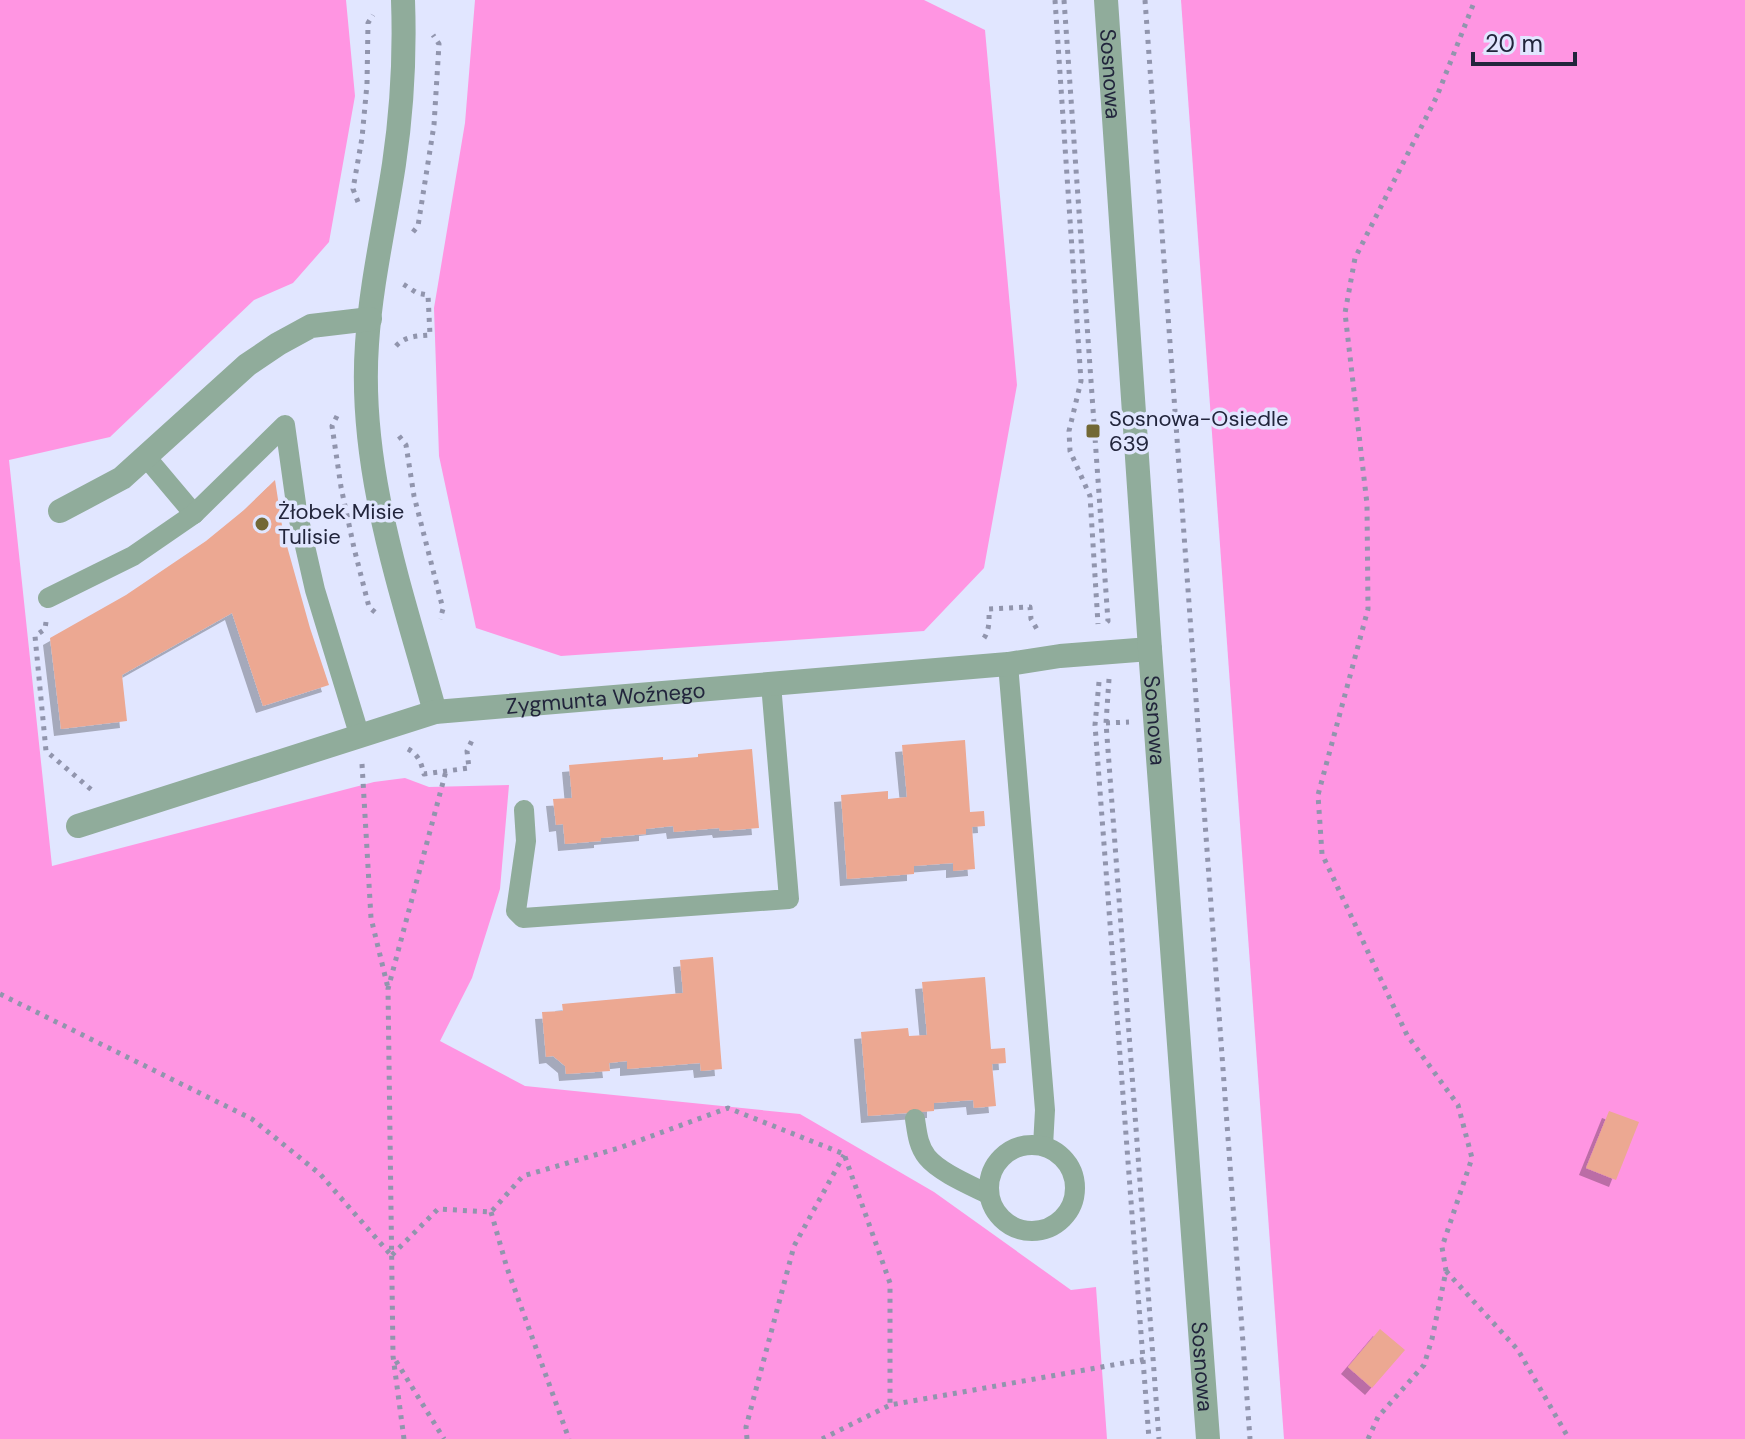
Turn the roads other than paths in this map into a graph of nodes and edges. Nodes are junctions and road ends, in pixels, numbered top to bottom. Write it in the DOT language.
graph roads {
  1 [pos="1106,0"];
  2 [pos="391,2"];
  3 [pos="370,319"];
  4 [pos="146,457"];
  5 [pos="60,511"];
  6 [pos="194,514"];
  7 [pos="48,598"];
  8 [pos="1150,649"];
  9 [pos="1008,664"];
  10 [pos="771,684"];
  11 [pos="435,712"];
  12 [pos="361,747"];
  13 [pos="524,810"];
  14 [pos="78,826"];
  15 [pos="915,1119"];
  16 [pos="1043,1146"];
  17 [pos="988,1194"];
  18 [pos="1208,1439"];
  1 -- 8 [label="street, Sosnowa"];
  2 -- 3 [label="street"];
  3 -- 4 [label="street"];
  3 -- 11 [label="street"];
  4 -- 5 [label="street"];
  4 -- 6 [label="lane"];
  6 -- 7 [label="lane"];
  6 -- 12 [label="lane"];
  8 -- 9 [label="street, Zygmunta Woźnego"];
  8 -- 18 [label="street, Sosnowa"];
  9 -- 10 [label="street, Zygmunta Woźnego"];
  9 -- 16 [label="lane"];
  10 -- 11 [label="street, Zygmunta Woźnego"];
  10 -- 13 [label="lane"];
  11 -- 12 [label="street, Zygmunta Woźnego"];
  12 -- 14 [label="street, Zygmunta Woźnego"];
  15 -- 17 [label="lane"];
  16 -- 17 [label="lane"];
  16 -- 17 [label="lane"];
}
